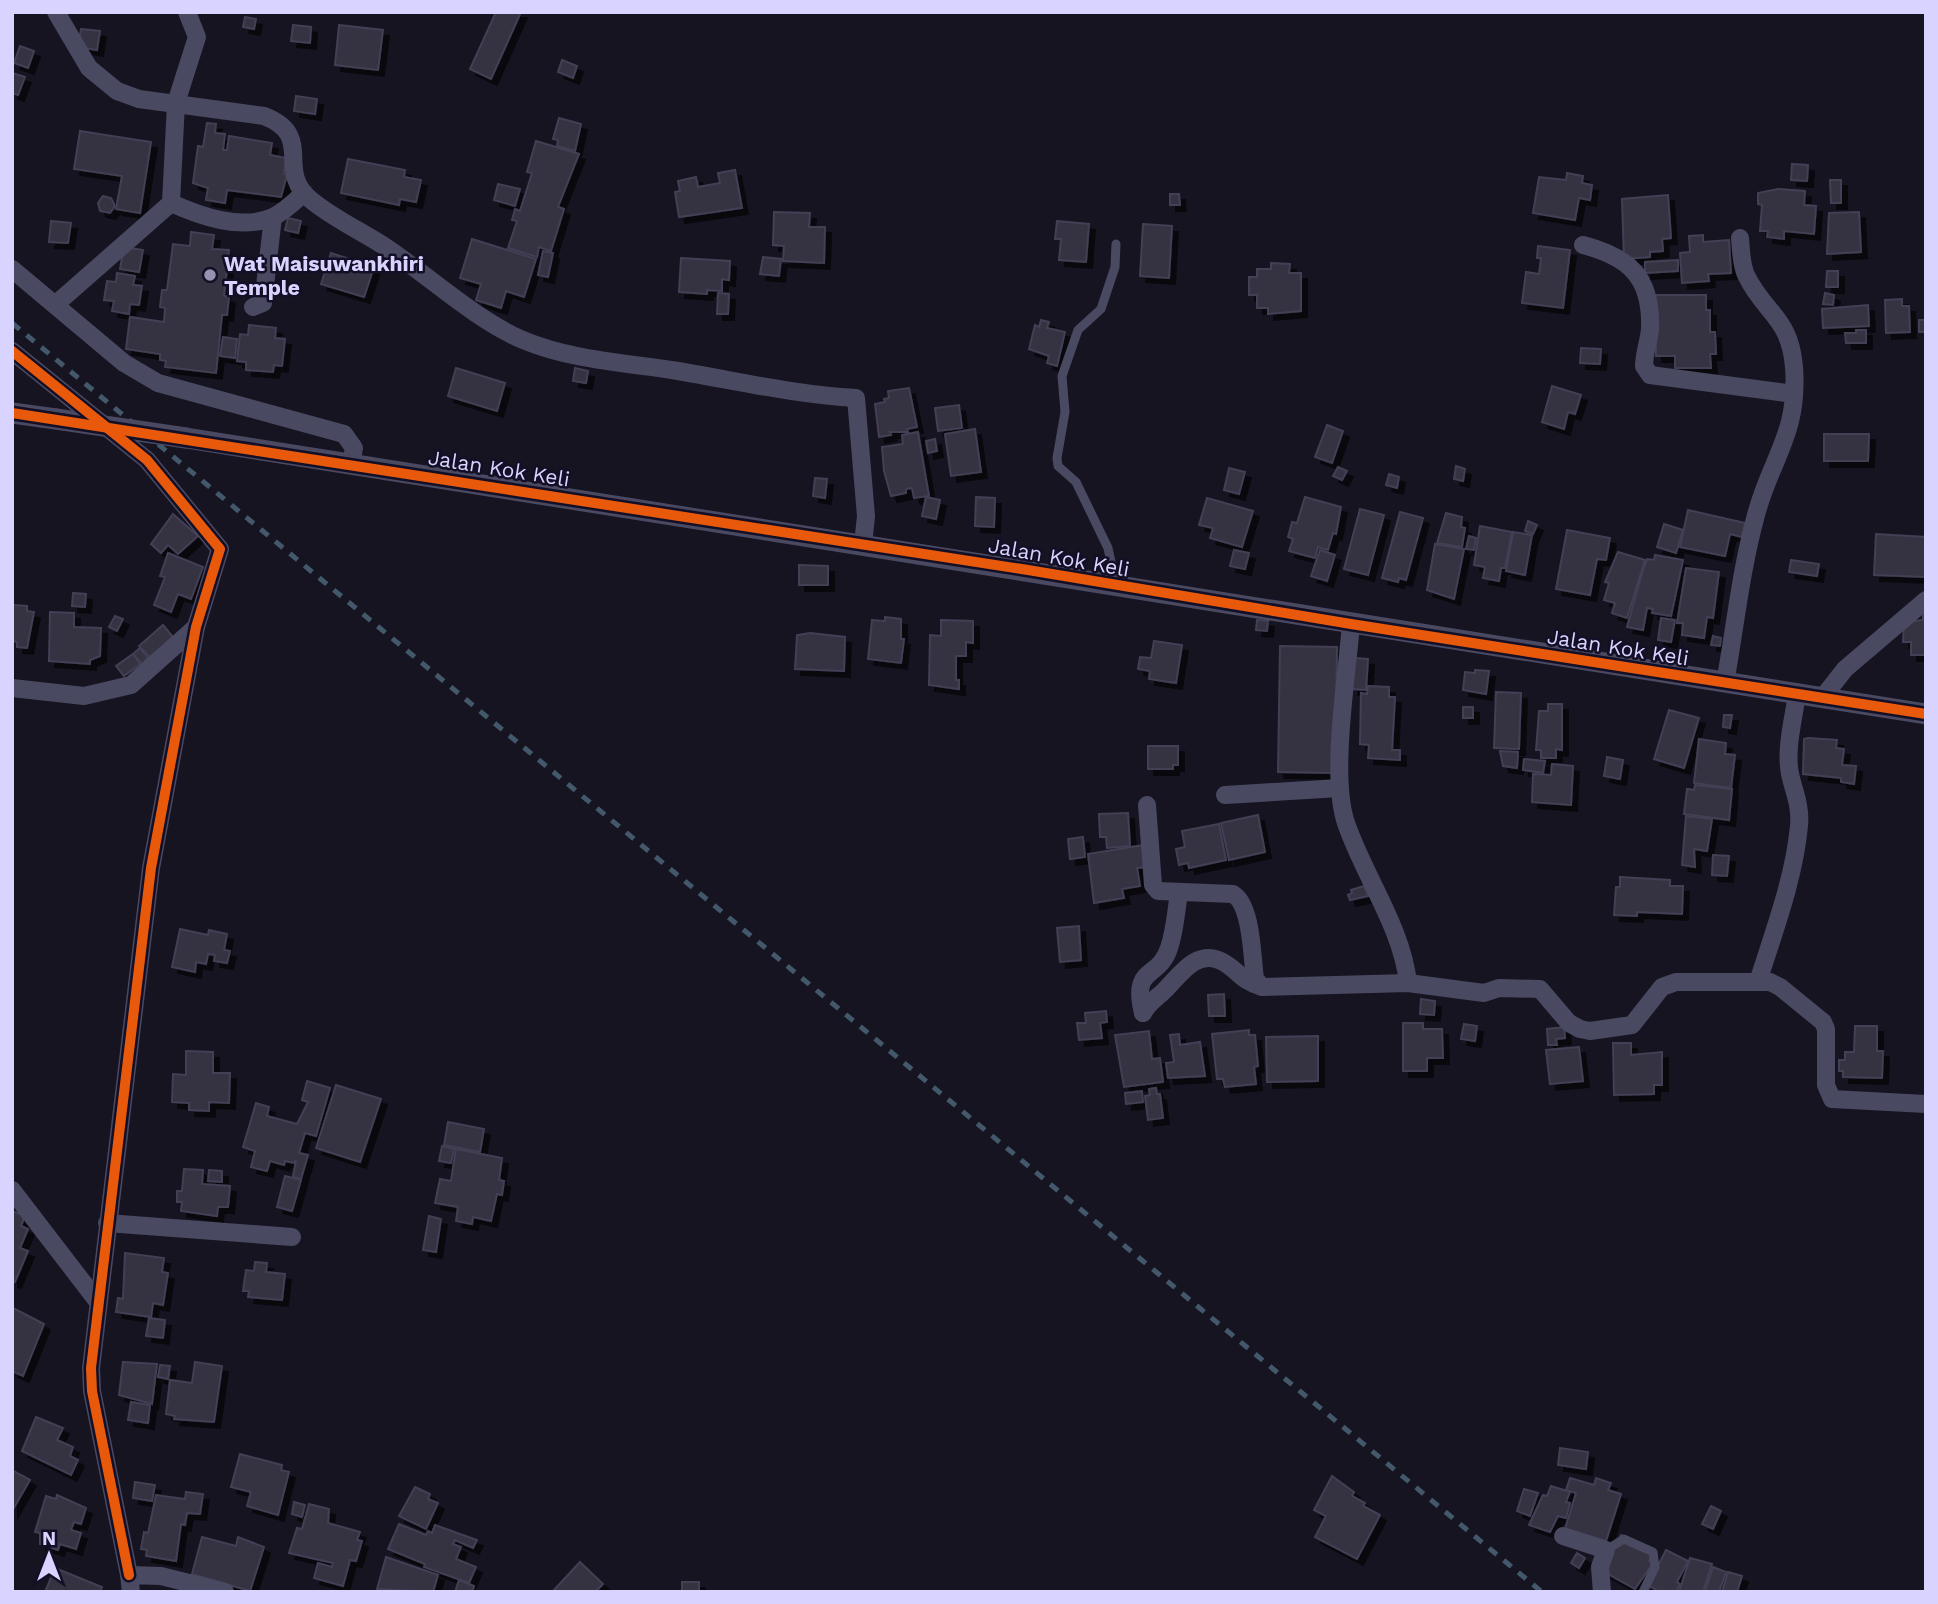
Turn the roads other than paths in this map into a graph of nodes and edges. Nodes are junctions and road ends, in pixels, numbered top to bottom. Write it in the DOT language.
graph roads {
  1 [pos="56,12"];
  2 [pos="187,12"];
  3 [pos="176,103"];
  4 [pos="304,194"];
  5 [pos="171,203"];
  6 [pos="272,217"];
  7 [pos="1740,238"];
  8 [pos="1116,244"];
  9 [pos="1583,245"];
  10 [pos="12,269"];
  11 [pos="56,304"];
  12 [pos="253,307"];
  13 [pos="12,351"];
  14 [pos="1794,394"];
  15 [pos="12,413"];
  16 [pos="351,464"];
  17 [pos="863,545"];
  18 [pos="1116,587"];
  19 [pos="1926,600"];
  20 [pos="1351,624"];
  21 [pos="196,626"];
  22 [pos="1725,683"];
  23 [pos="12,688"];
  24 [pos="1797,693"];
  25 [pos="1823,697"];
  26 [pos="1926,714"];
  27 [pos="1339,788"];
  28 [pos="1225,795"];
  29 [pos="1147,805"];
  30 [pos="1179,893"];
  31 [pos="1758,982"];
  32 [pos="1408,983"];
  33 [pos="1262,987"];
  34 [pos="1926,1104"];
  35 [pos="12,1190"];
  36 [pos="107,1223"];
  37 [pos="292,1237"];
  38 [pos="98,1302"];
  39 [pos="1563,1536"];
  40 [pos="1606,1550"];
  41 [pos="130,1583"];
  42 [pos="225,1592"];
  43 [pos="1602,1592"];
  44 [pos="1643,1592"];
  1 -- 3 [label="street"];
  2 -- 3 [label="street"];
  3 -- 4 [label="street"];
  3 -- 5 [label="street"];
  4 -- 6 [label="street"];
  4 -- 17 [label="street"];
  5 -- 6 [label="street"];
  5 -- 11 [label="street"];
  6 -- 12 [label="street"];
  7 -- 14 [label="street"];
  8 -- 18 [label="lane"];
  9 -- 14 [label="street"];
  10 -- 11 [label="street"];
  11 -- 16 [label="street"];
  13 -- 21 [label="street"];
  14 -- 22 [label="street"];
  15 -- 16 [label="street, Jalan Kok Keli, bridge"];
  16 -- 17 [label="street, Jalan Kok Keli"];
  17 -- 18 [label="street, Jalan Kok Keli"];
  18 -- 20 [label="street, Jalan Kok Keli"];
  19 -- 25 [label="street"];
  20 -- 22 [label="street, Jalan Kok Keli"];
  20 -- 27 [label="street"];
  21 -- 23 [label="street"];
  21 -- 36 [label="street"];
  22 -- 24 [label="street, Jalan Kok Keli"];
  24 -- 25 [label="street, Jalan Kok Keli"];
  24 -- 31 [label="street"];
  25 -- 26 [label="street, Jalan Kok Keli"];
  27 -- 28 [label="street"];
  27 -- 32 [label="street"];
  29 -- 30 [label="street"];
  30 -- 33 [label="street"];
  30 -- 33 [label="street"];
  31 -- 32 [label="street"];
  31 -- 34 [label="street"];
  32 -- 33 [label="street"];
  35 -- 38 [label="street"];
  36 -- 37 [label="street"];
  36 -- 38 [label="street"];
  38 -- 41 [label="street"];
  39 -- 40 [label="street"];
  40 -- 43 [label="street"];
  40 -- 44 [label="lane"];
  41 -- 42 [label="street"];
}
